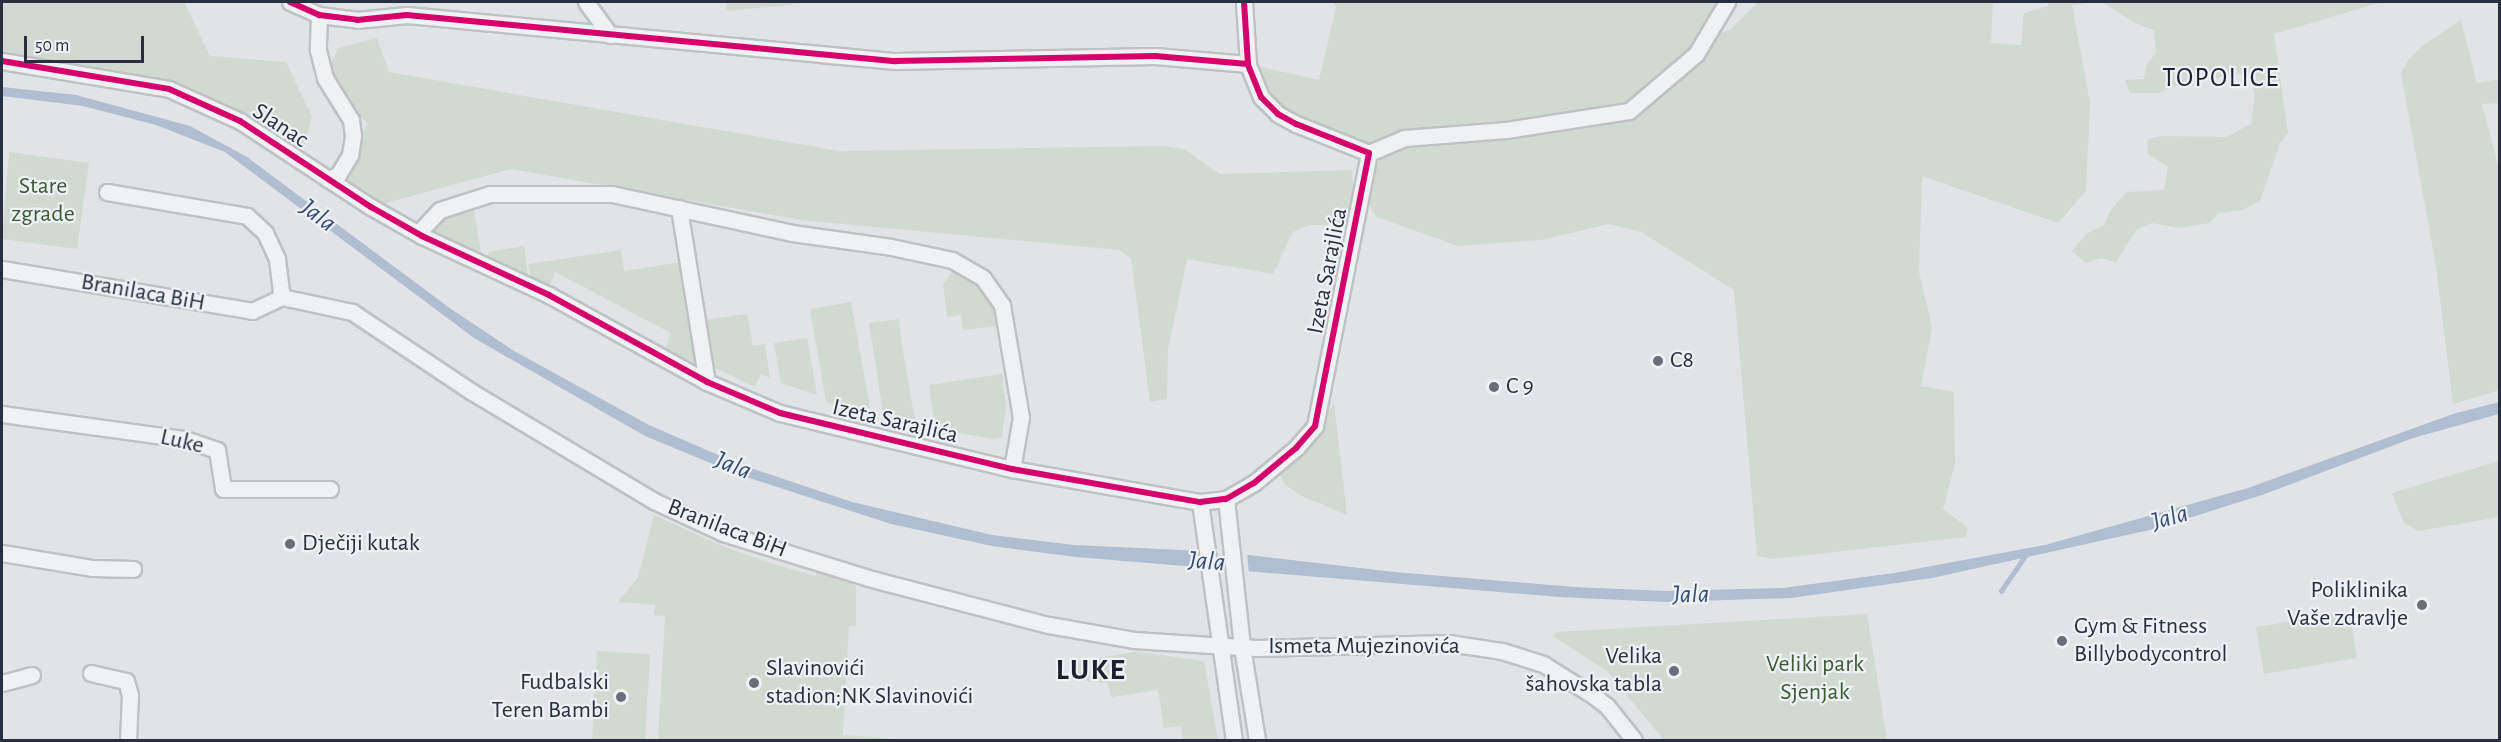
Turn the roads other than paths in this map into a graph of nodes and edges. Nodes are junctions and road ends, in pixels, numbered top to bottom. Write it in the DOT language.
graph roads {
  1 [pos="290,2"];
  2 [pos="586,2"];
  3 [pos="1244,2"];
  4 [pos="1727,2"];
  5 [pos="408,8"];
  6 [pos="320,15"];
  7 [pos="610,34"];
  8 [pos="2,61"];
  9 [pos="1248,64"];
  10 [pos="1369,153"];
  11 [pos="328,179"];
  12 [pos="107,192"];
  13 [pos="679,208"];
  14 [pos="422,236"];
  15 [pos="2,268"];
  16 [pos="282,297"];
  17 [pos="707,382"];
  18 [pos="2,414"];
  19 [pos="1012,469"];
  20 [pos="330,489"];
  21 [pos="1226,499"];
  22 [pos="1200,502"];
  23 [pos="2,553"];
  24 [pos="133,569"];
  25 [pos="1218,647"];
  26 [pos="1242,647"];
  27 [pos="91,673"];
  28 [pos="32,675"];
  29 [pos="2,683"];
  30 [pos="128,741"];
  31 [pos="1234,741"];
  32 [pos="1257,741"];
  33 [pos="1634,741"];
  1 -- 6 [label="street"];
  2 -- 7 [label="street"];
  3 -- 9 [label="street"];
  4 -- 10 [label="street"];
  5 -- 6 [label="street"];
  5 -- 7 [label="street"];
  6 -- 11 [label="street"];
  7 -- 9 [label="street"];
  8 -- 11 [label="street, Slanac"];
  9 -- 10 [label="street"];
  10 -- 21 [label="street, Izeta Sarajlića"];
  11 -- 14 [label="street, Slanac"];
  12 -- 16 [label="street"];
  13 -- 14 [label="street"];
  13 -- 17 [label="street"];
  13 -- 19 [label="street"];
  14 -- 17 [label="street, Izeta Sarajlića"];
  15 -- 16 [label="street, Branilaca BiH"];
  16 -- 25 [label="street, Branilaca BiH"];
  17 -- 19 [label="street, Izeta Sarajlića"];
  18 -- 20 [label="street, Luke"];
  19 -- 22 [label="street, Izeta Sarajlića"];
  21 -- 22 [label="street, Izeta Sarajlića"];
  21 -- 26 [label="street, Ismeta Mujezinovića"];
  22 -- 25 [label="street"];
  23 -- 24 [label="street"];
  25 -- 26 [label="street, Branilaca BiH"];
  25 -- 31 [label="street"];
  26 -- 32 [label="street, Ismeta Mujezinovića"];
  26 -- 33 [label="street, Ismeta Mujezinovića"];
  27 -- 30 [label="street"];
  28 -- 29 [label="street"];
}
